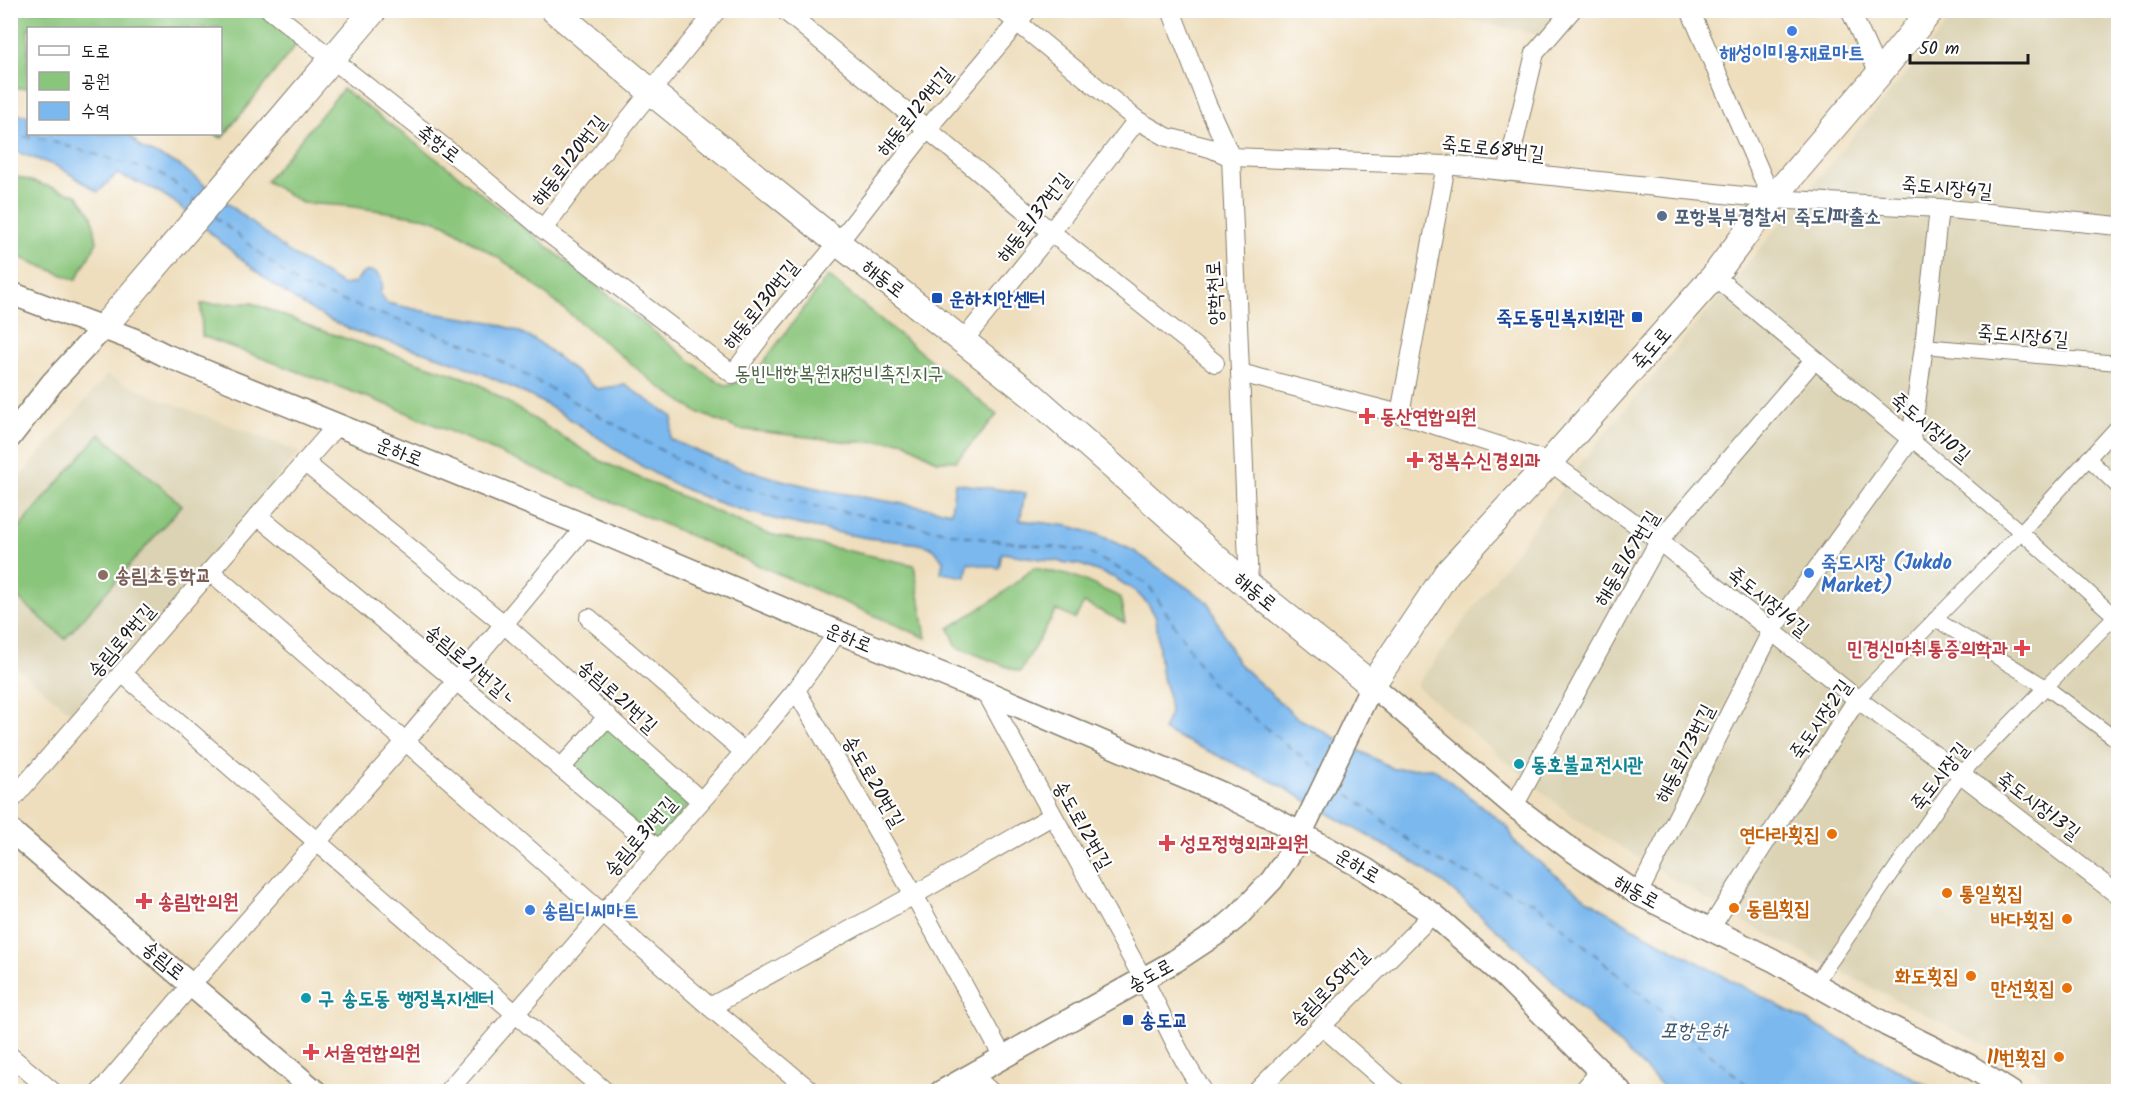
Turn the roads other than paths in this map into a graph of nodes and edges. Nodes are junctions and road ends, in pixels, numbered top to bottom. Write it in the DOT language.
graph roads {
  1 [pos="270,10"];
  2 [pos="374,10"];
  3 [pos="554,10"];
  4 [pos="717,10"];
  5 [pos="784,10"];
  6 [pos="1002,10"];
  7 [pos="1171,10"];
  8 [pos="1572,10"];
  9 [pos="1690,10"];
  10 [pos="1850,10"];
  11 [pos="1931,10"];
  12 [pos="1023,17"];
  13 [pos="332,60"];
  14 [pos="1879,74"];
  15 [pos="650,91"];
  16 [pos="1137,120"];
  17 [pos="927,129"];
  18 [pos="1231,157"];
  19 [pos="1446,165"];
  20 [pos="1507,172"];
  21 [pos="1772,199"];
  22 [pos="1939,208"];
  23 [pos="2118,226"];
  24 [pos="543,229"];
  25 [pos="1051,232"];
  26 [pos="838,243"];
  27 [pos="1714,276"];
  28 [pos="10,293"];
  29 [pos="627,294"];
  30 [pos="102,329"];
  31 [pos="963,341"];
  32 [pos="1923,346"];
  33 [pos="1814,360"];
  34 [pos="1215,363"];
  35 [pos="2118,363"];
  36 [pos="1240,373"];
  37 [pos="1400,414"];
  38 [pos="337,425"];
  39 [pos="2118,426"];
  40 [pos="10,437"];
  41 [pos="1911,439"];
  42 [pos="2088,458"];
  43 [pos="304,462"];
  44 [pos="1550,462"];
  45 [pos="2118,487"];
  46 [pos="258,516"];
  47 [pos="586,526"];
  48 [pos="2020,532"];
  49 [pos="1659,541"];
  50 [pos="210,571"];
  51 [pos="1249,586"];
  52 [pos="2118,616"];
  53 [pos="589,618"];
  54 [pos="1935,620"];
  55 [pos="505,625"];
  56 [pos="838,632"];
  57 [pos="1771,632"];
  58 [pos="122,673"];
  59 [pos="457,681"];
  60 [pos="1372,685"];
  61 [pos="2046,687"];
  62 [pos="796,690"];
  63 [pos="986,692"];
  64 [pos="1857,699"];
  65 [pos="608,716"];
  66 [pos="406,741"];
  67 [pos="2118,741"];
  68 [pos="744,752"];
  69 [pos="561,768"];
  70 [pos="1961,774"];
  71 [pos="701,801"];
  72 [pos="10,802"];
  73 [pos="1514,806"];
  74 [pos="1052,816"];
  75 [pos="10,830"];
  76 [pos="1301,833"];
  77 [pos="316,842"];
  78 [pos="658,849"];
  79 [pos="1638,894"];
  80 [pos="914,895"];
  81 [pos="2118,895"];
  82 [pos="604,912"];
  83 [pos="1432,914"];
  84 [pos="1710,928"];
  85 [pos="1143,978"];
  86 [pos="192,984"];
  87 [pos="1815,984"];
  88 [pos="710,1007"];
  89 [pos="516,1013"];
  90 [pos="1322,1026"];
  91 [pos="10,1056"];
  92 [pos="1003,1057"];
  93 [pos="1600,1071"];
  94 [pos="972,1074"];
  95 [pos="53,1092"];
  96 [pos="100,1092"];
  97 [pos="316,1092"];
  98 [pos="447,1092"];
  99 [pos="606,1092"];
  100 [pos="812,1092"];
  101 [pos="941,1092"];
  102 [pos="991,1092"];
  103 [pos="1204,1092"];
  104 [pos="1256,1092"];
  105 [pos="1397,1092"];
  106 [pos="1582,1092"];
  107 [pos="1621,1092"];
  108 [pos="2011,1092"];
  1 -- 13 [label="street, 축항로"];
  2 -- 13 [label="main road"];
  3 -- 15 [label="main road, 해동로"];
  4 -- 15 [label="street, 해동로120번길"];
  5 -- 17 [label="street"];
  6 -- 12 [label="street, 죽도로68번길"];
  7 -- 18 [label="street, 양학천로"];
  8 -- 20 [label="street"];
  9 -- 21 [label="street"];
  10 -- 14 [label="street"];
  11 -- 14 [label="main road, 죽도로"];
  12 -- 16 [label="street, 죽도로68번길"];
  12 -- 17 [label="street, 해동로129번길"];
  13 -- 24 [label="street, 축항로"];
  13 -- 30 [label="main road"];
  14 -- 21 [label="main road, 죽도로"];
  15 -- 24 [label="street, 해동로120번길"];
  15 -- 26 [label="main road, 해동로"];
  16 -- 18 [label="street, 죽도로68번길"];
  16 -- 25 [label="street, 해동로137번길"];
  17 -- 25 [label="street"];
  17 -- 26 [label="street, 해동로129번길"];
  18 -- 19 [label="street, 죽도로68번길"];
  18 -- 36 [label="street, 양학천로"];
  19 -- 20 [label="street, 죽도로68번길"];
  19 -- 37 [label="street"];
  20 -- 21 [label="street, 죽도로68번길"];
  21 -- 22 [label="street, 죽도시장4길"];
  21 -- 27 [label="main road, 죽도로"];
  22 -- 23 [label="street, 죽도시장4길"];
  22 -- 32 [label="street"];
  24 -- 29 [label="street, 해동로120번길"];
  25 -- 31 [label="street, 해동로137번길"];
  25 -- 34 [label="street"];
  26 -- 29 [label="street, 해동로130번길"];
  26 -- 31 [label="main road, 해동로"];
  27 -- 33 [label="street, 죽도시장10길"];
  27 -- 44 [label="main road, 죽도로"];
  28 -- 30 [label="street, 운하로"];
  30 -- 38 [label="street, 운하로"];
  30 -- 40 [label="street"];
  31 -- 51 [label="main road, 해동로"];
  32 -- 35 [label="street, 죽도시장6길"];
  32 -- 41 [label="street"];
  33 -- 41 [label="street, 죽도시장10길"];
  33 -- 49 [label="street, 해동로167번길"];
  36 -- 37 [label="street, 죽도시장14길"];
  36 -- 51 [label="street, 양학천로"];
  37 -- 44 [label="street, 죽도시장14길"];
  38 -- 43 [label="street, 송림로9번길"];
  38 -- 47 [label="street, 운하로"];
  39 -- 42 [label="street, 죽도시장2길"];
  41 -- 48 [label="street, 죽도시장10길"];
  41 -- 57 [label="street, 해동로173번길"];
  42 -- 45 [label="street"];
  42 -- 48 [label="street, 죽도시장2길"];
  43 -- 46 [label="street, 송림로9번길"];
  43 -- 55 [label="street, 송림로21번길"];
  44 -- 49 [label="street, 죽도시장14길"];
  44 -- 60 [label="main road, 죽도로"];
  46 -- 50 [label="street, 송림로9번길"];
  46 -- 59 [label="street, 송림로21번길ㄴ"];
  47 -- 55 [label="street"];
  47 -- 56 [label="street, 운하로"];
  48 -- 52 [label="street, 죽도시장10길"];
  48 -- 54 [label="street, 죽도시장2길"];
  49 -- 57 [label="street, 죽도시장14길"];
  49 -- 73 [label="street, 해동로167번길"];
  50 -- 58 [label="street, 송림로9번길"];
  50 -- 66 [label="street"];
  51 -- 60 [label="main road, 해동로"];
  52 -- 61 [label="street, 죽도시장길"];
  53 -- 68 [label="street"];
  54 -- 61 [label="street"];
  54 -- 64 [label="street, 죽도시장2길"];
  55 -- 59 [label="street"];
  55 -- 65 [label="street, 송림로21번길"];
  56 -- 62 [label="street, 송림로31번길"];
  56 -- 63 [label="street, 운하로"];
  57 -- 64 [label="street, 죽도시장14길"];
  57 -- 79 [label="street, 해동로173번길"];
  58 -- 72 [label="street, 송림로9번길"];
  58 -- 77 [label="street"];
  59 -- 66 [label="street"];
  59 -- 69 [label="street, 송림로21번길ㄴ"];
  60 -- 73 [label="street, 해동로"];
  60 -- 76 [label="street, 송도로"];
  61 -- 67 [label="street"];
  61 -- 70 [label="street, 죽도시장길"];
  62 -- 68 [label="street, 송림로31번길"];
  62 -- 80 [label="street, 송도로20번길"];
  63 -- 74 [label="street, 송도로12번길"];
  63 -- 76 [label="street, 운하로"];
  64 -- 70 [label="street, 죽도시장14길"];
  64 -- 84 [label="street, 죽도시장2길"];
  65 -- 69 [label="street"];
  65 -- 71 [label="street, 송림로21번길"];
  66 -- 77 [label="street"];
  66 -- 82 [label="street"];
  68 -- 71 [label="street, 송림로31번길"];
  69 -- 78 [label="street, 송림로21번길ㄴ"];
  70 -- 81 [label="street, 죽도시장13길"];
  70 -- 87 [label="street, 죽도시장길"];
  71 -- 78 [label="street, 송림로31번길"];
  73 -- 79 [label="street, 해동로"];
  74 -- 80 [label="street"];
  74 -- 85 [label="street, 송도로12번길"];
  75 -- 86 [label="street, 송림로"];
  76 -- 83 [label="street, 운하로"];
  76 -- 85 [label="street, 송도로"];
  77 -- 86 [label="street"];
  77 -- 89 [label="street"];
  78 -- 82 [label="street, 송림로31번길"];
  79 -- 84 [label="street, 해동로"];
  80 -- 88 [label="street"];
  80 -- 92 [label="street, 송도로20번길"];
  82 -- 88 [label="street"];
  82 -- 89 [label="street, 송림로31번길"];
  83 -- 90 [label="street, 송림로55번길"];
  83 -- 93 [label="street, 운하로"];
  84 -- 87 [label="street, 해동로"];
  85 -- 92 [label="street, 송도로"];
  85 -- 103 [label="street, 송도로12번길"];
  86 -- 96 [label="street"];
  86 -- 97 [label="street, 송림로"];
  87 -- 108 [label="street, 해동로"];
  88 -- 100 [label="street"];
  89 -- 98 [label="street, 송림로31번길"];
  89 -- 99 [label="street"];
  90 -- 104 [label="street, 송림로55번길"];
  90 -- 105 [label="street"];
  91 -- 95 [label="street"];
  92 -- 94 [label="street, 송도로"];
  93 -- 106 [label="street"];
  93 -- 107 [label="street, 운하로"];
  94 -- 101 [label="street, 송도로"];
  94 -- 102 [label="street"];
}
